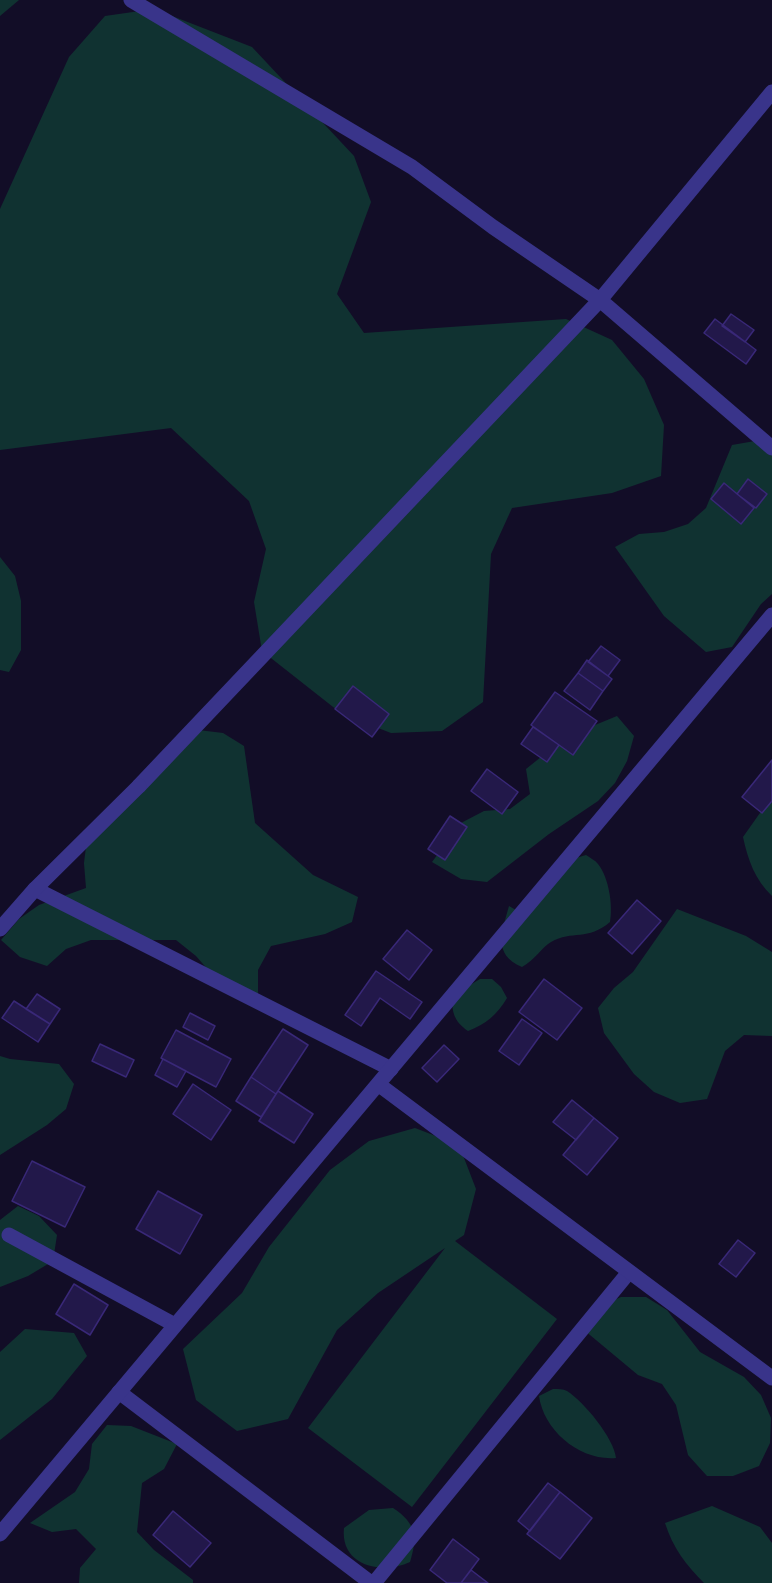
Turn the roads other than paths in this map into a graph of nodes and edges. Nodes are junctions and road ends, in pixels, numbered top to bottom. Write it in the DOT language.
graph roads {
  1 [pos="131,0"];
  2 [pos="772,92"];
  3 [pos="600,300"];
  4 [pos="772,448"];
  5 [pos="772,615"];
  6 [pos="35,889"];
  7 [pos="0,929"];
  8 [pos="391,1069"];
  9 [pos="378,1084"];
  10 [pos="9,1235"];
  11 [pos="629,1272"];
  12 [pos="175,1324"];
  13 [pos="772,1378"];
  14 [pos="119,1392"];
  15 [pos="0,1534"];
  16 [pos="373,1583"];
  1 -- 3 [label="street"];
  2 -- 3 [label="street"];
  3 -- 4 [label="street"];
  3 -- 6 [label="street"];
  5 -- 8 [label="street"];
  6 -- 7 [label="street"];
  6 -- 8 [label="street"];
  8 -- 9 [label="street"];
  9 -- 11 [label="street"];
  9 -- 12 [label="street"];
  10 -- 12 [label="street"];
  11 -- 13 [label="street"];
  11 -- 16 [label="street"];
  12 -- 14 [label="street"];
  14 -- 15 [label="street"];
  14 -- 16 [label="street"];
}
